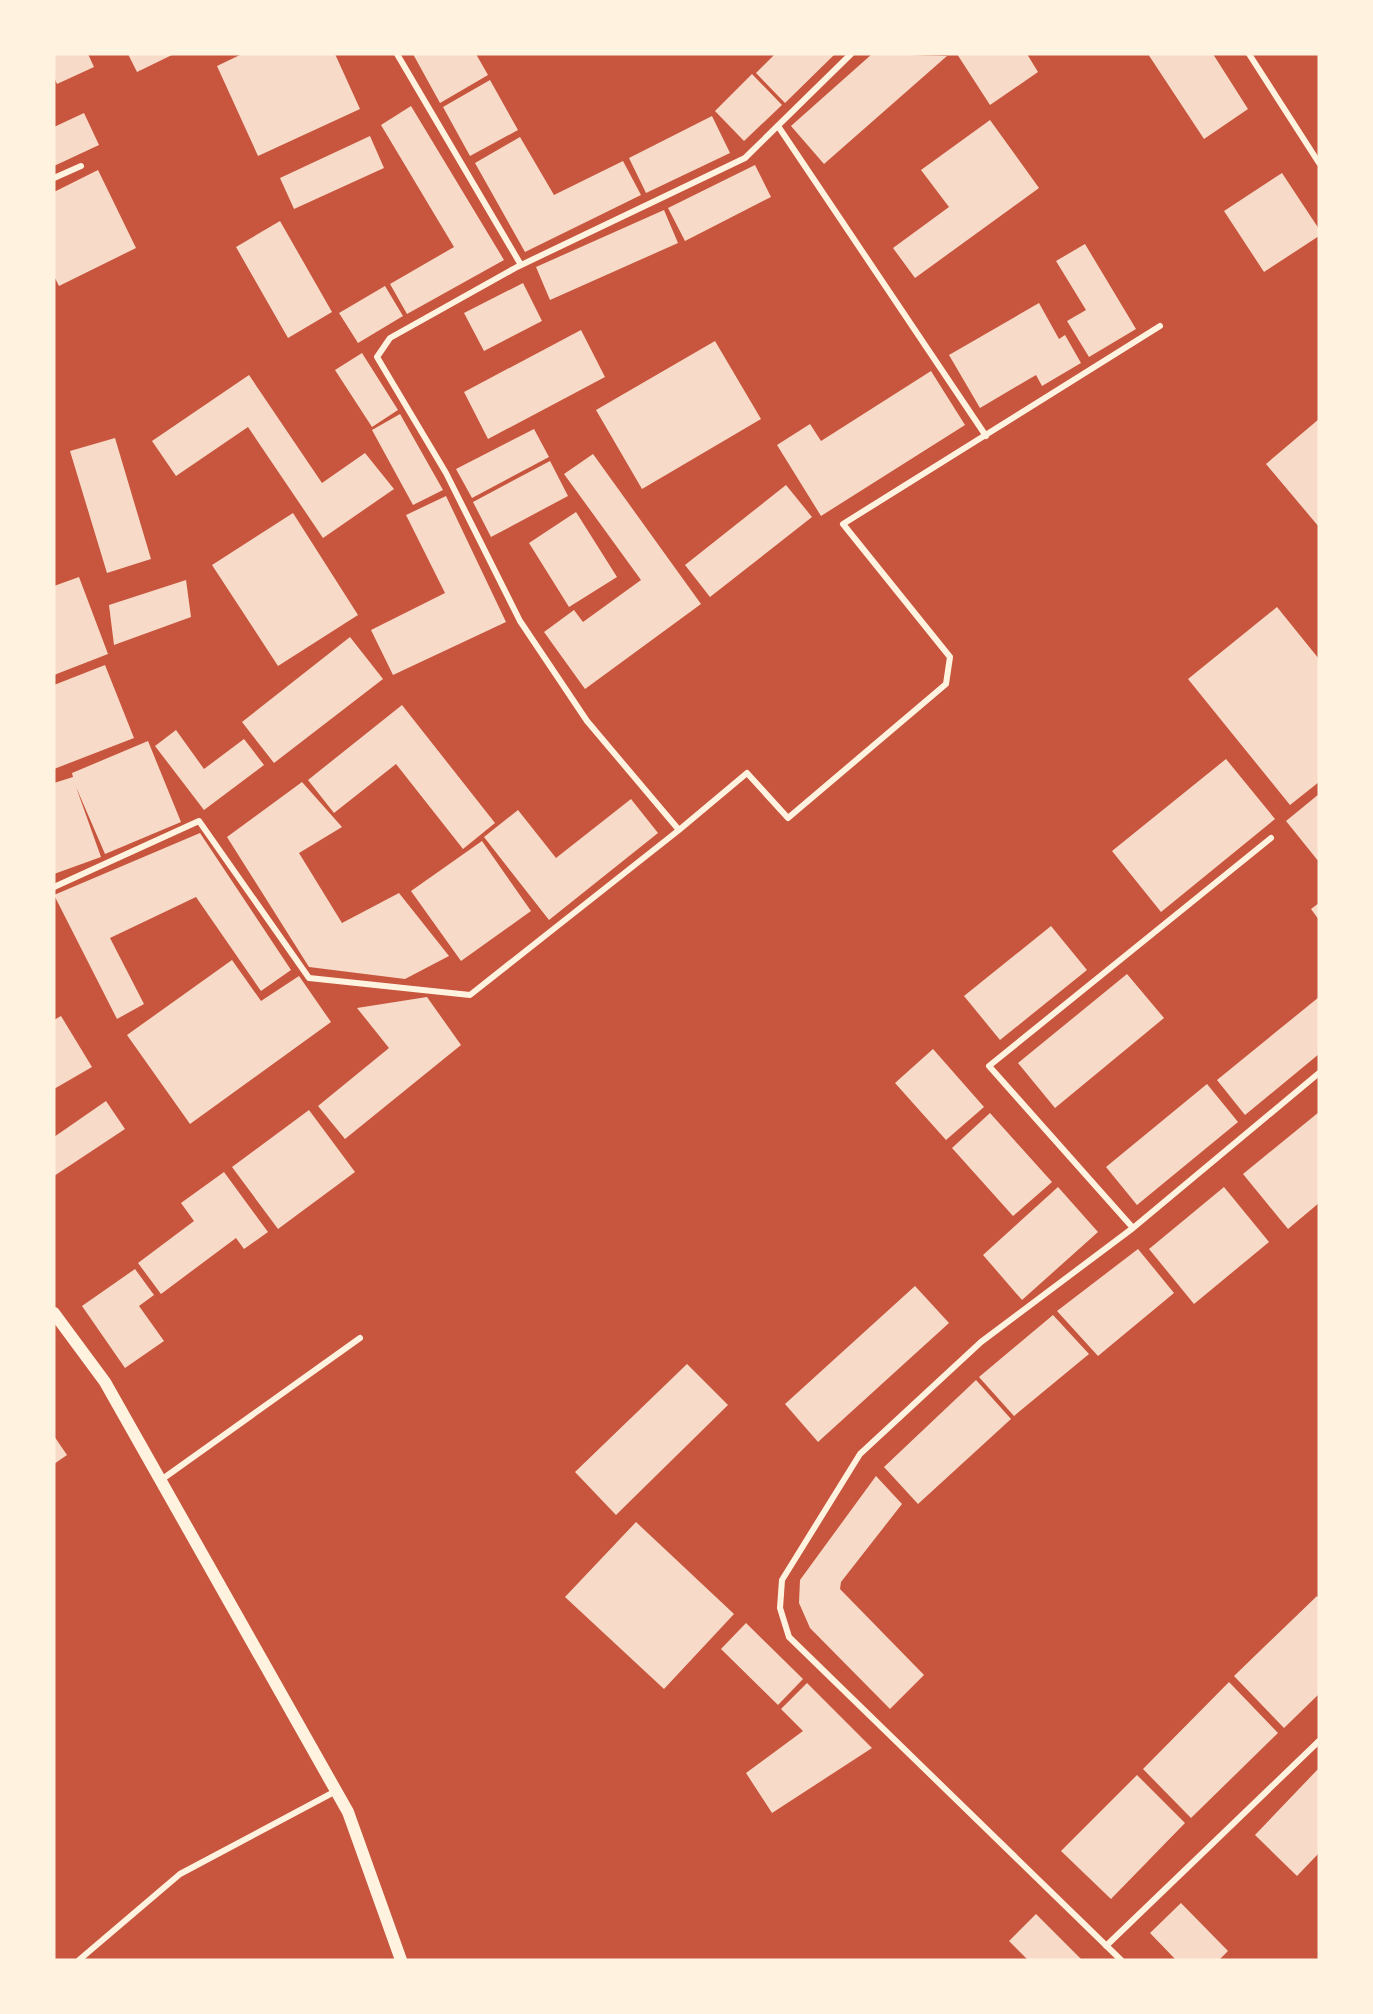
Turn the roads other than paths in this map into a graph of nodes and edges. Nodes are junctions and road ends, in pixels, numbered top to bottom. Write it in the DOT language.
graph roads {
  1 [pos="397,54"];
  2 [pos="851,54"];
  3 [pos="1249,54"];
  4 [pos="778,126"];
  5 [pos="1319,163"];
  6 [pos="81,166"];
  7 [pos="54,178"];
  8 [pos="521,265"];
  9 [pos="1160,326"];
  10 [pos="986,436"];
  11 [pos="680,830"];
  12 [pos="1271,838"];
  13 [pos="54,887"];
  14 [pos="1319,1073"];
  15 [pos="1133,1228"];
  16 [pos="54,1313"];
  17 [pos="360,1338"];
  18 [pos="160,1481"];
  19 [pos="1319,1741"];
  20 [pos="336,1791"];
  21 [pos="1106,1946"];
  22 [pos="79,1960"];
  23 [pos="401,1960"];
  24 [pos="1120,1960"];
  1 -- 8 [label="street"];
  2 -- 4 [label="street"];
  3 -- 5 [label="street"];
  4 -- 8 [label="street"];
  4 -- 10 [label="street"];
  6 -- 7 [label="street"];
  8 -- 11 [label="street"];
  9 -- 10 [label="street"];
  10 -- 11 [label="street"];
  11 -- 13 [label="street"];
  12 -- 15 [label="street"];
  14 -- 15 [label="street"];
  15 -- 21 [label="street"];
  16 -- 18 [label="main road"];
  17 -- 18 [label="street"];
  18 -- 20 [label="main road"];
  19 -- 21 [label="street"];
  20 -- 22 [label="street"];
  20 -- 23 [label="main road"];
  21 -- 24 [label="street"];
}
